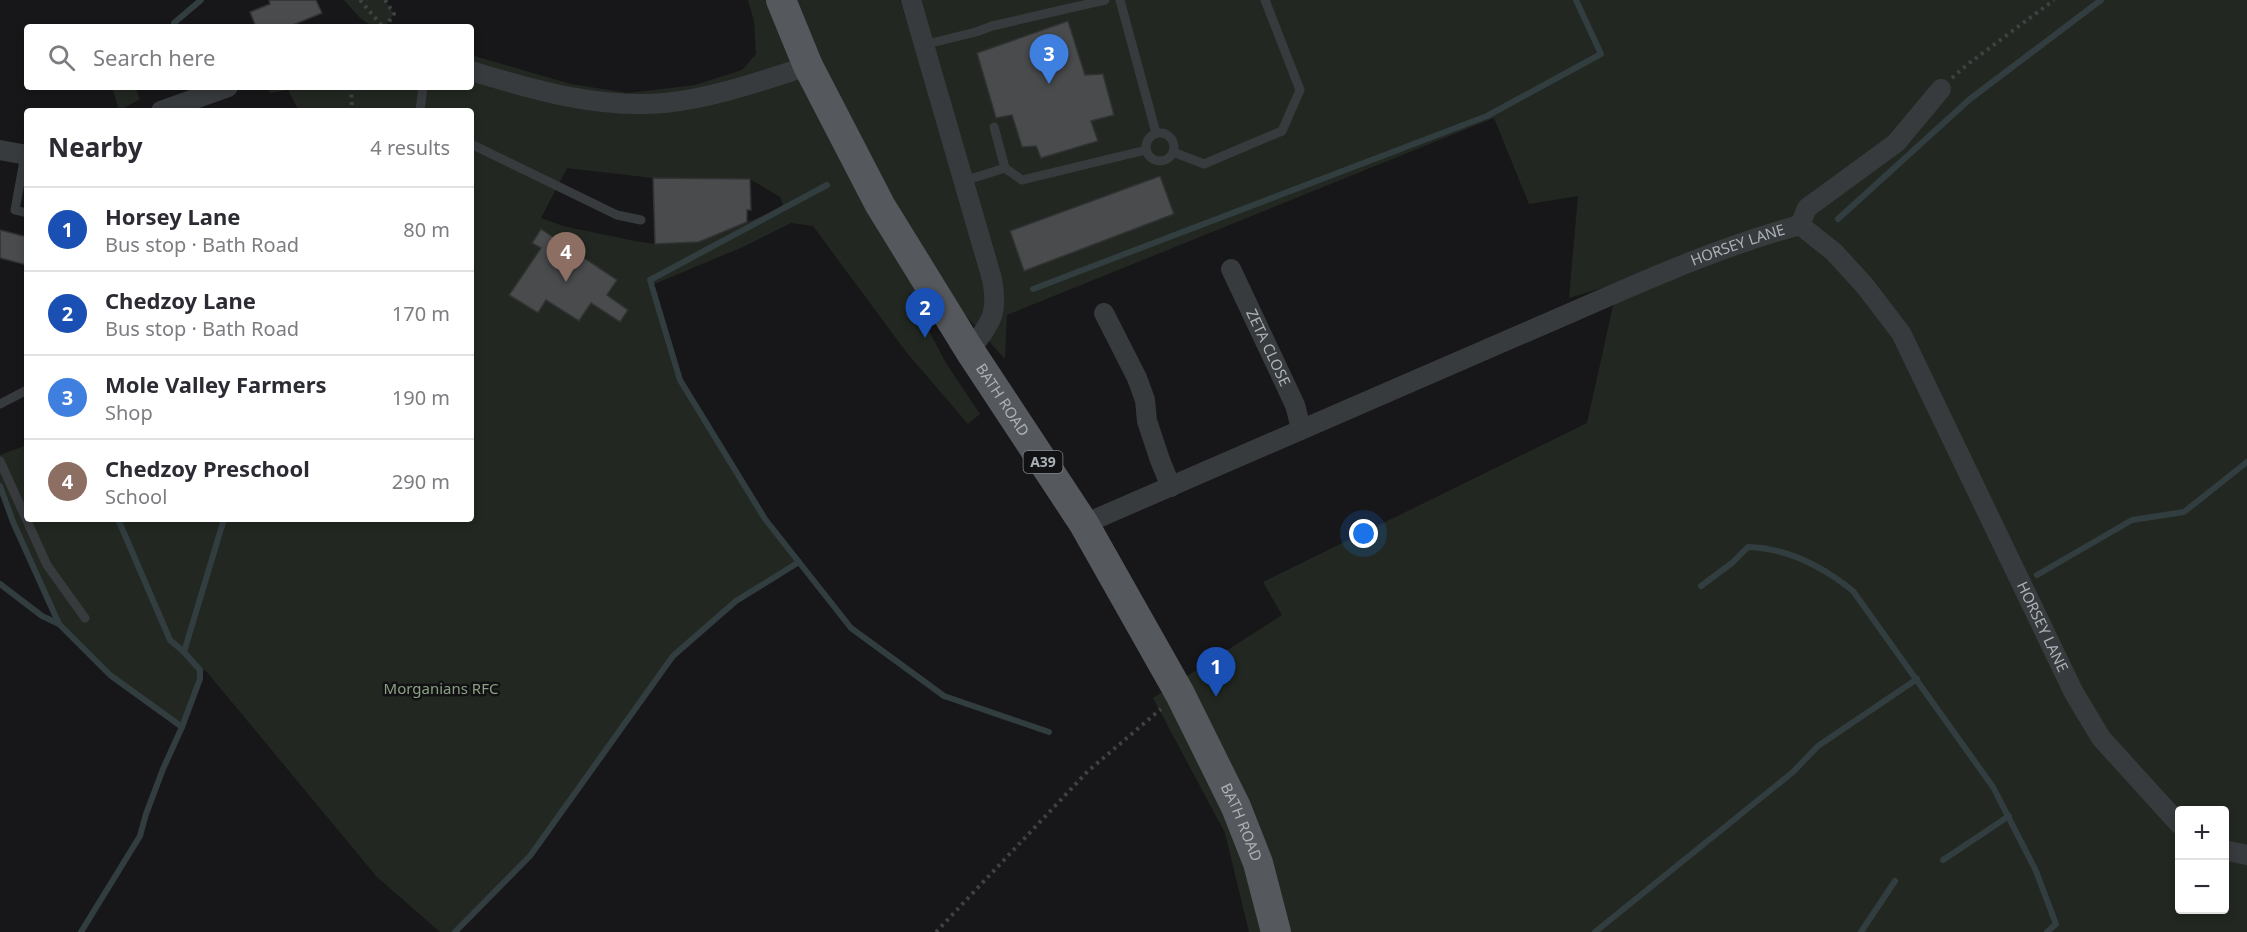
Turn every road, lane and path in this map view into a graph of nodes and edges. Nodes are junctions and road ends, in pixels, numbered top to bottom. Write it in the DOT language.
graph roads {
  1 [pos="360,0"];
  2 [pos="385,0"];
  3 [pos="781,0"];
  4 [pos="910,0"];
  5 [pos="1105,0"];
  6 [pos="1120,0"];
  7 [pos="1265,0"];
  8 [pos="2054,0"];
  9 [pos="381,24"];
  10 [pos="386,24"];
  11 [pos="923,45"];
  12 [pos="808,66"];
  13 [pos="474,72"];
  14 [pos="1941,89"];
  15 [pos="220,90"];
  16 [pos="351,90"];
  17 [pos="423,90"];
  18 [pos="169,108"];
  19 [pos="352,108"];
  20 [pos="420,108"];
  21 [pos="994,127"];
  22 [pos="1156,133"];
  23 [pos="474,145"];
  24 [pos="0,150"];
  25 [pos="1146,150"];
  26 [pos="1173,152"];
  27 [pos="24,155"];
  28 [pos="24,165"];
  29 [pos="1005,168"];
  30 [pos="964,181"];
  31 [pos="24,212"];
  32 [pos="641,220"];
  33 [pos="1800,225"];
  34 [pos="1231,269"];
  35 [pos="1104,313"];
  36 [pos="970,351"];
  37 [pos="24,392"];
  38 [pos="0,404"];
  39 [pos="1301,428"];
  40 [pos="0,461"];
  41 [pos="1171,487"];
  42 [pos="24,514"];
  43 [pos="28,522"];
  44 [pos="1084,524"];
  45 [pos="85,618"];
  46 [pos="1180,694"];
  47 [pos="2175,819"];
  48 [pos="2229,851"];
  49 [pos="2247,855"];
  50 [pos="936,932"];
  51 [pos="1276,932"];
  1 -- 9 [label="path"];
  2 -- 10 [label="path"];
  3 -- 12 [label="main road, BATH ROAD / A39"];
  4 -- 11 [label="street"];
  5 -- 11 [label="lane"];
  6 -- 22 [label="lane"];
  7 -- 26 [label="lane"];
  8 -- 14 [label="path"];
  11 -- 30 [label="street"];
  12 -- 13 [label="street"];
  12 -- 36 [label="main road, BATH ROAD / A39"];
  14 -- 33 [label="street"];
  15 -- 18 [label="street"];
  16 -- 19 [label="path"];
  17 -- 20 [label="lane"];
  21 -- 29 [label="lane"];
  22 -- 25 [label="lane"];
  22 -- 26 [label="lane"];
  23 -- 32 [label="lane"];
  24 -- 27 [label="street"];
  25 -- 26 [label="lane"];
  25 -- 29 [label="lane"];
  28 -- 31 [label="lane"];
  29 -- 30 [label="lane"];
  30 -- 36 [label="street"];
  33 -- 39 [label="street, HORSEY LANE"];
  33 -- 47 [label="street, HORSEY LANE"];
  34 -- 39 [label="street, ZETA CLOSE"];
  35 -- 41 [label="street"];
  36 -- 44 [label="main road, BATH ROAD / A39"];
  37 -- 38 [label="lane"];
  39 -- 41 [label="street, HORSEY LANE"];
  40 -- 42 [label="lane"];
  41 -- 44 [label="street, HORSEY LANE"];
  43 -- 45 [label="lane"];
  44 -- 46 [label="main road, BATH ROAD / A39"];
  46 -- 50 [label="path"];
  46 -- 51 [label="main road, BATH ROAD / A39"];
  48 -- 49 [label="street"];
}
